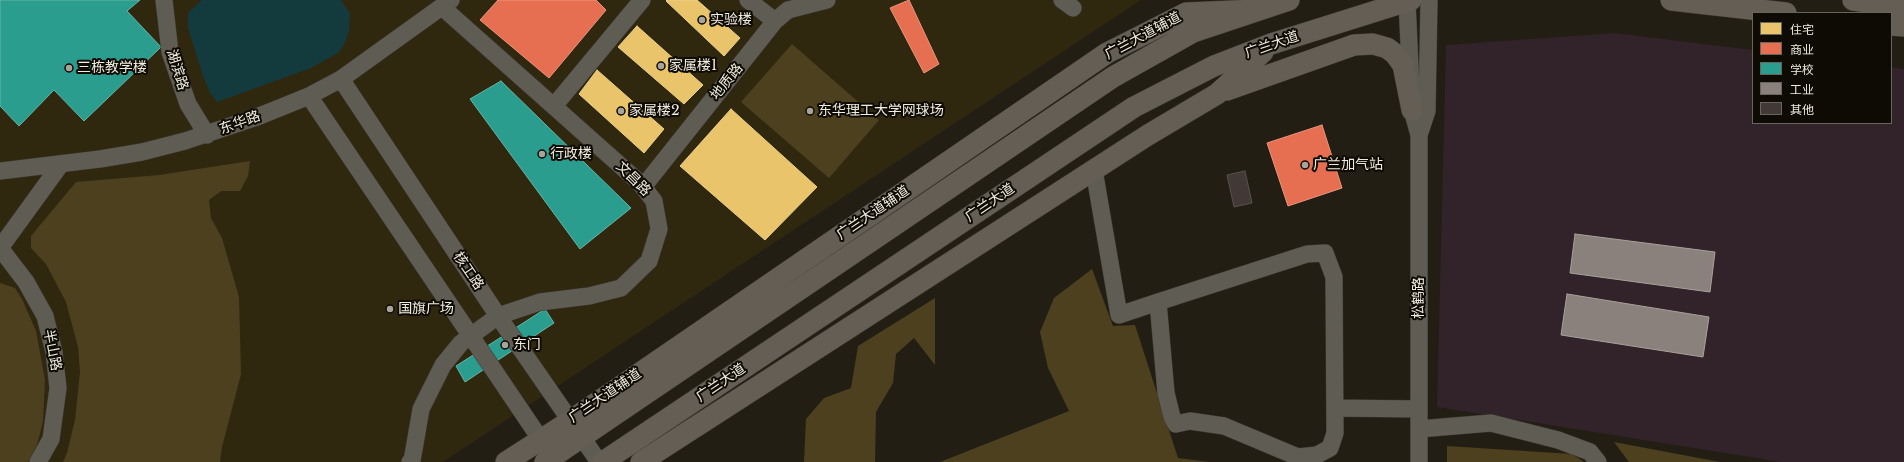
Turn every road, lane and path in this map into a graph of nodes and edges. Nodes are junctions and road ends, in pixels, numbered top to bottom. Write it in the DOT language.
graph roads {
  1 [pos="164,0"];
  2 [pos="642,0"];
  3 [pos="748,0"];
  4 [pos="827,0"];
  5 [pos="1289,0"];
  6 [pos="1408,0"];
  7 [pos="1429,0"];
  8 [pos="1671,0"];
  9 [pos="1853,0"];
  10 [pos="447,3"];
  11 [pos="1904,7"];
  12 [pos="1256,10"];
  13 [pos="1777,12"];
  14 [pos="775,21"];
  15 [pos="1892,25"];
  16 [pos="1904,26"];
  17 [pos="1271,44"];
  18 [pos="1254,61"];
  19 [pos="1403,66"];
  20 [pos="341,79"];
  21 [pos="1217,94"];
  22 [pos="309,96"];
  23 [pos="554,106"];
  24 [pos="1412,110"];
  25 [pos="207,135"];
  26 [pos="1420,135"];
  27 [pos="61,164"];
  28 [pos="1094,170"];
  29 [pos="0,171"];
  30 [pos="643,187"];
  31 [pos="0,248"];
  32 [pos="1158,302"];
  33 [pos="498,316"];
  34 [pos="470,336"];
  35 [pos="1335,408"];
  36 [pos="1419,409"];
  37 [pos="570,421"];
  38 [pos="1419,429"];
  39 [pos="581,438"];
  40 [pos="541,440"];
  41 [pos="551,460"];
  42 [pos="38,462"];
  43 [pos="410,462"];
  44 [pos="506,462"];
  45 [pos="599,462"];
  46 [pos="602,462"];
  47 [pos="642,462"];
  48 [pos="1419,462"];
  49 [pos="1598,462"];
  1 -- 25 [label="street, 湖滨路"];
  2 -- 23 [label="street"];
  3 -- 14 [label="street"];
  4 -- 14 [label="street, 地质路"];
  5 -- 12 [label="main road"];
  6 -- 17 [label="main road, 广兰大道"];
  6 -- 24 [label="street, 松鹤路"];
  7 -- 26 [label="street, 松鹤路"];
  8 -- 13 [label="main road"];
  9 -- 11 [label="main road"];
  10 -- 20 [label="street, 东华路"];
  10 -- 23 [label="street, 文昌路"];
  12 -- 37 [label="main road, 广兰大道辅道"];
  12 -- 39 [label="main road"];
  14 -- 30 [label="street, 地质路"];
  15 -- 16 [label="main road"];
  17 -- 18 [label="main road"];
  17 -- 46 [label="main road, 广兰大道"];
  18 -- 19 [label="main road"];
  18 -- 21 [label="main road"];
  19 -- 21 [label="main road"];
  19 -- 24 [label="main road"];
  20 -- 22 [label="street, 东华路"];
  20 -- 33 [label="street, 核工路"];
  21 -- 28 [label="main road"];
  22 -- 25 [label="street, 东华路"];
  22 -- 34 [label="street"];
  23 -- 30 [label="street, 文昌路"];
  24 -- 26 [label="street, 松鹤路"];
  25 -- 27 [label="street, 东华路"];
  26 -- 36 [label="street, 松鹤路"];
  27 -- 29 [label="street, 东华路"];
  27 -- 31 [label="street"];
  28 -- 32 [label="street"];
  28 -- 47 [label="main road"];
  30 -- 33 [label="street, 文昌路"];
  31 -- 42 [label="street, 半山路"];
  32 -- 35 [label="street"];
  32 -- 35 [label="street"];
  33 -- 34 [label="street, 文昌路"];
  33 -- 37 [label="street, 核工路"];
  34 -- 40 [label="street"];
  34 -- 43 [label="street, 文昌路"];
  35 -- 36 [label="street"];
  36 -- 38 [label="street, 松鹤路"];
  37 -- 39 [label="street, 核工路"];
  37 -- 40 [label="main road, 广兰大道辅道"];
  38 -- 48 [label="street, 松鹤路"];
  38 -- 49 [label="street"];
  39 -- 41 [label="main road"];
  39 -- 45 [label="street, 核工路"];
  40 -- 41 [label="street"];
  40 -- 44 [label="main road, 广兰大道辅道"];
}
